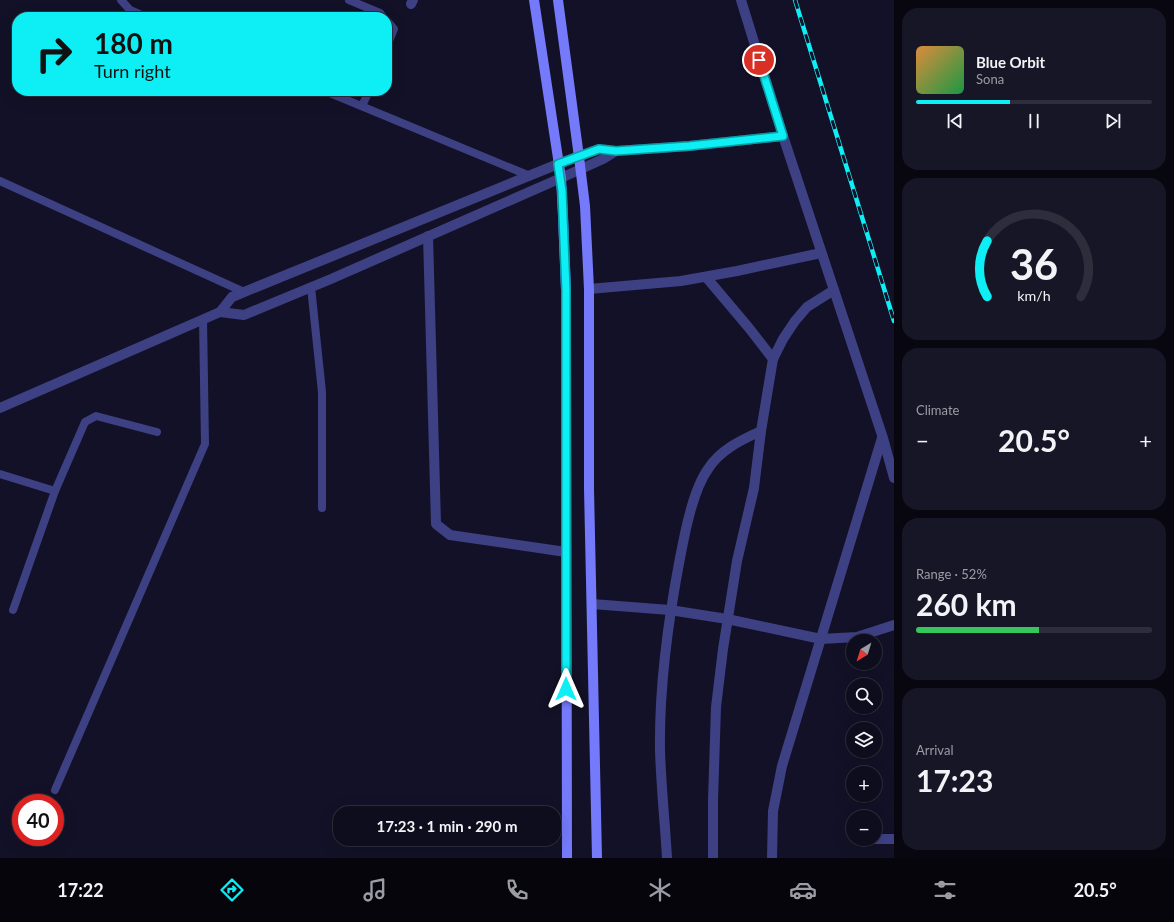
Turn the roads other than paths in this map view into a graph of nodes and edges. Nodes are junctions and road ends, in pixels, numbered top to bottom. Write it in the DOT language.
graph roads {
  1 [pos="121,0"];
  2 [pos="349,0"];
  3 [pos="534,0"];
  4 [pos="558,0"];
  5 [pos="741,0"];
  6 [pos="135,12"];
  7 [pos="378,12"];
  8 [pos="337,96"];
  9 [pos="367,96"];
  10 [pos="362,106"];
  11 [pos="783,136"];
  12 [pos="616,151"];
  13 [pos="579,157"];
  14 [pos="558,164"];
  15 [pos="580,169"];
  16 [pos="530,176"];
  17 [pos="561,178"];
  18 [pos="0,181"];
  19 [pos="428,236"];
  20 [pos="821,253"];
  21 [pos="706,277"];
  22 [pos="311,287"];
  23 [pos="589,288"];
  24 [pos="834,290"];
  25 [pos="244,292"];
  26 [pos="220,312"];
  27 [pos="203,319"];
  28 [pos="773,359"];
  29 [pos="0,408"];
  30 [pos="761,431"];
  31 [pos="157,432"];
  32 [pos="883,438"];
  33 [pos="0,474"];
  34 [pos="894,478"];
  35 [pos="55,491"];
  36 [pos="322,508"];
  37 [pos="566,552"];
  38 [pos="592,604"];
  39 [pos="13,610"];
  40 [pos="670,610"];
  41 [pos="727,619"];
  42 [pos="894,625"];
  43 [pos="821,639"];
  44 [pos="54,790"];
  45 [pos="882,839"];
  46 [pos="894,839"];
  47 [pos="567,858"];
  48 [pos="597,858"];
  49 [pos="667,858"];
  50 [pos="713,858"];
  51 [pos="772,858"];
  1 -- 6 [label="lane"];
  2 -- 7 [label="lane"];
  3 -- 14 [label="street"];
  4 -- 13 [label="street"];
  5 -- 11 [label="street"];
  8 -- 10 [label="lane"];
  9 -- 10 [label="lane"];
  10 -- 16 [label="lane"];
  11 -- 12 [label="street"];
  11 -- 20 [label="street"];
  12 -- 13 [label="street"];
  12 -- 15 [label="street"];
  13 -- 14 [label="street"];
  13 -- 15 [label="street"];
  14 -- 16 [label="street"];
  14 -- 17 [label="street"];
  15 -- 17 [label="street"];
  15 -- 23 [label="street"];
  16 -- 25 [label="street"];
  17 -- 19 [label="street"];
  17 -- 37 [label="street"];
  18 -- 25 [label="lane"];
  19 -- 22 [label="street"];
  19 -- 37 [label="street"];
  20 -- 21 [label="street"];
  20 -- 24 [label="street"];
  21 -- 23 [label="street"];
  21 -- 28 [label="street"];
  22 -- 26 [label="street"];
  22 -- 36 [label="lane"];
  23 -- 38 [label="street"];
  24 -- 28 [label="street"];
  24 -- 32 [label="street"];
  25 -- 26 [label="street"];
  26 -- 27 [label="street"];
  27 -- 29 [label="street"];
  27 -- 44 [label="lane"];
  28 -- 30 [label="street"];
  30 -- 40 [label="street"];
  30 -- 41 [label="street"];
  31 -- 35 [label="lane"];
  32 -- 34 [label="street"];
  32 -- 43 [label="street"];
  33 -- 35 [label="lane"];
  35 -- 39 [label="lane"];
  37 -- 47 [label="street"];
  38 -- 40 [label="street"];
  38 -- 48 [label="street"];
  40 -- 41 [label="street"];
  40 -- 49 [label="street"];
  41 -- 43 [label="street"];
  41 -- 50 [label="street"];
  42 -- 43 [label="street"];
  43 -- 51 [label="street"];
  45 -- 46 [label="street"];
}
